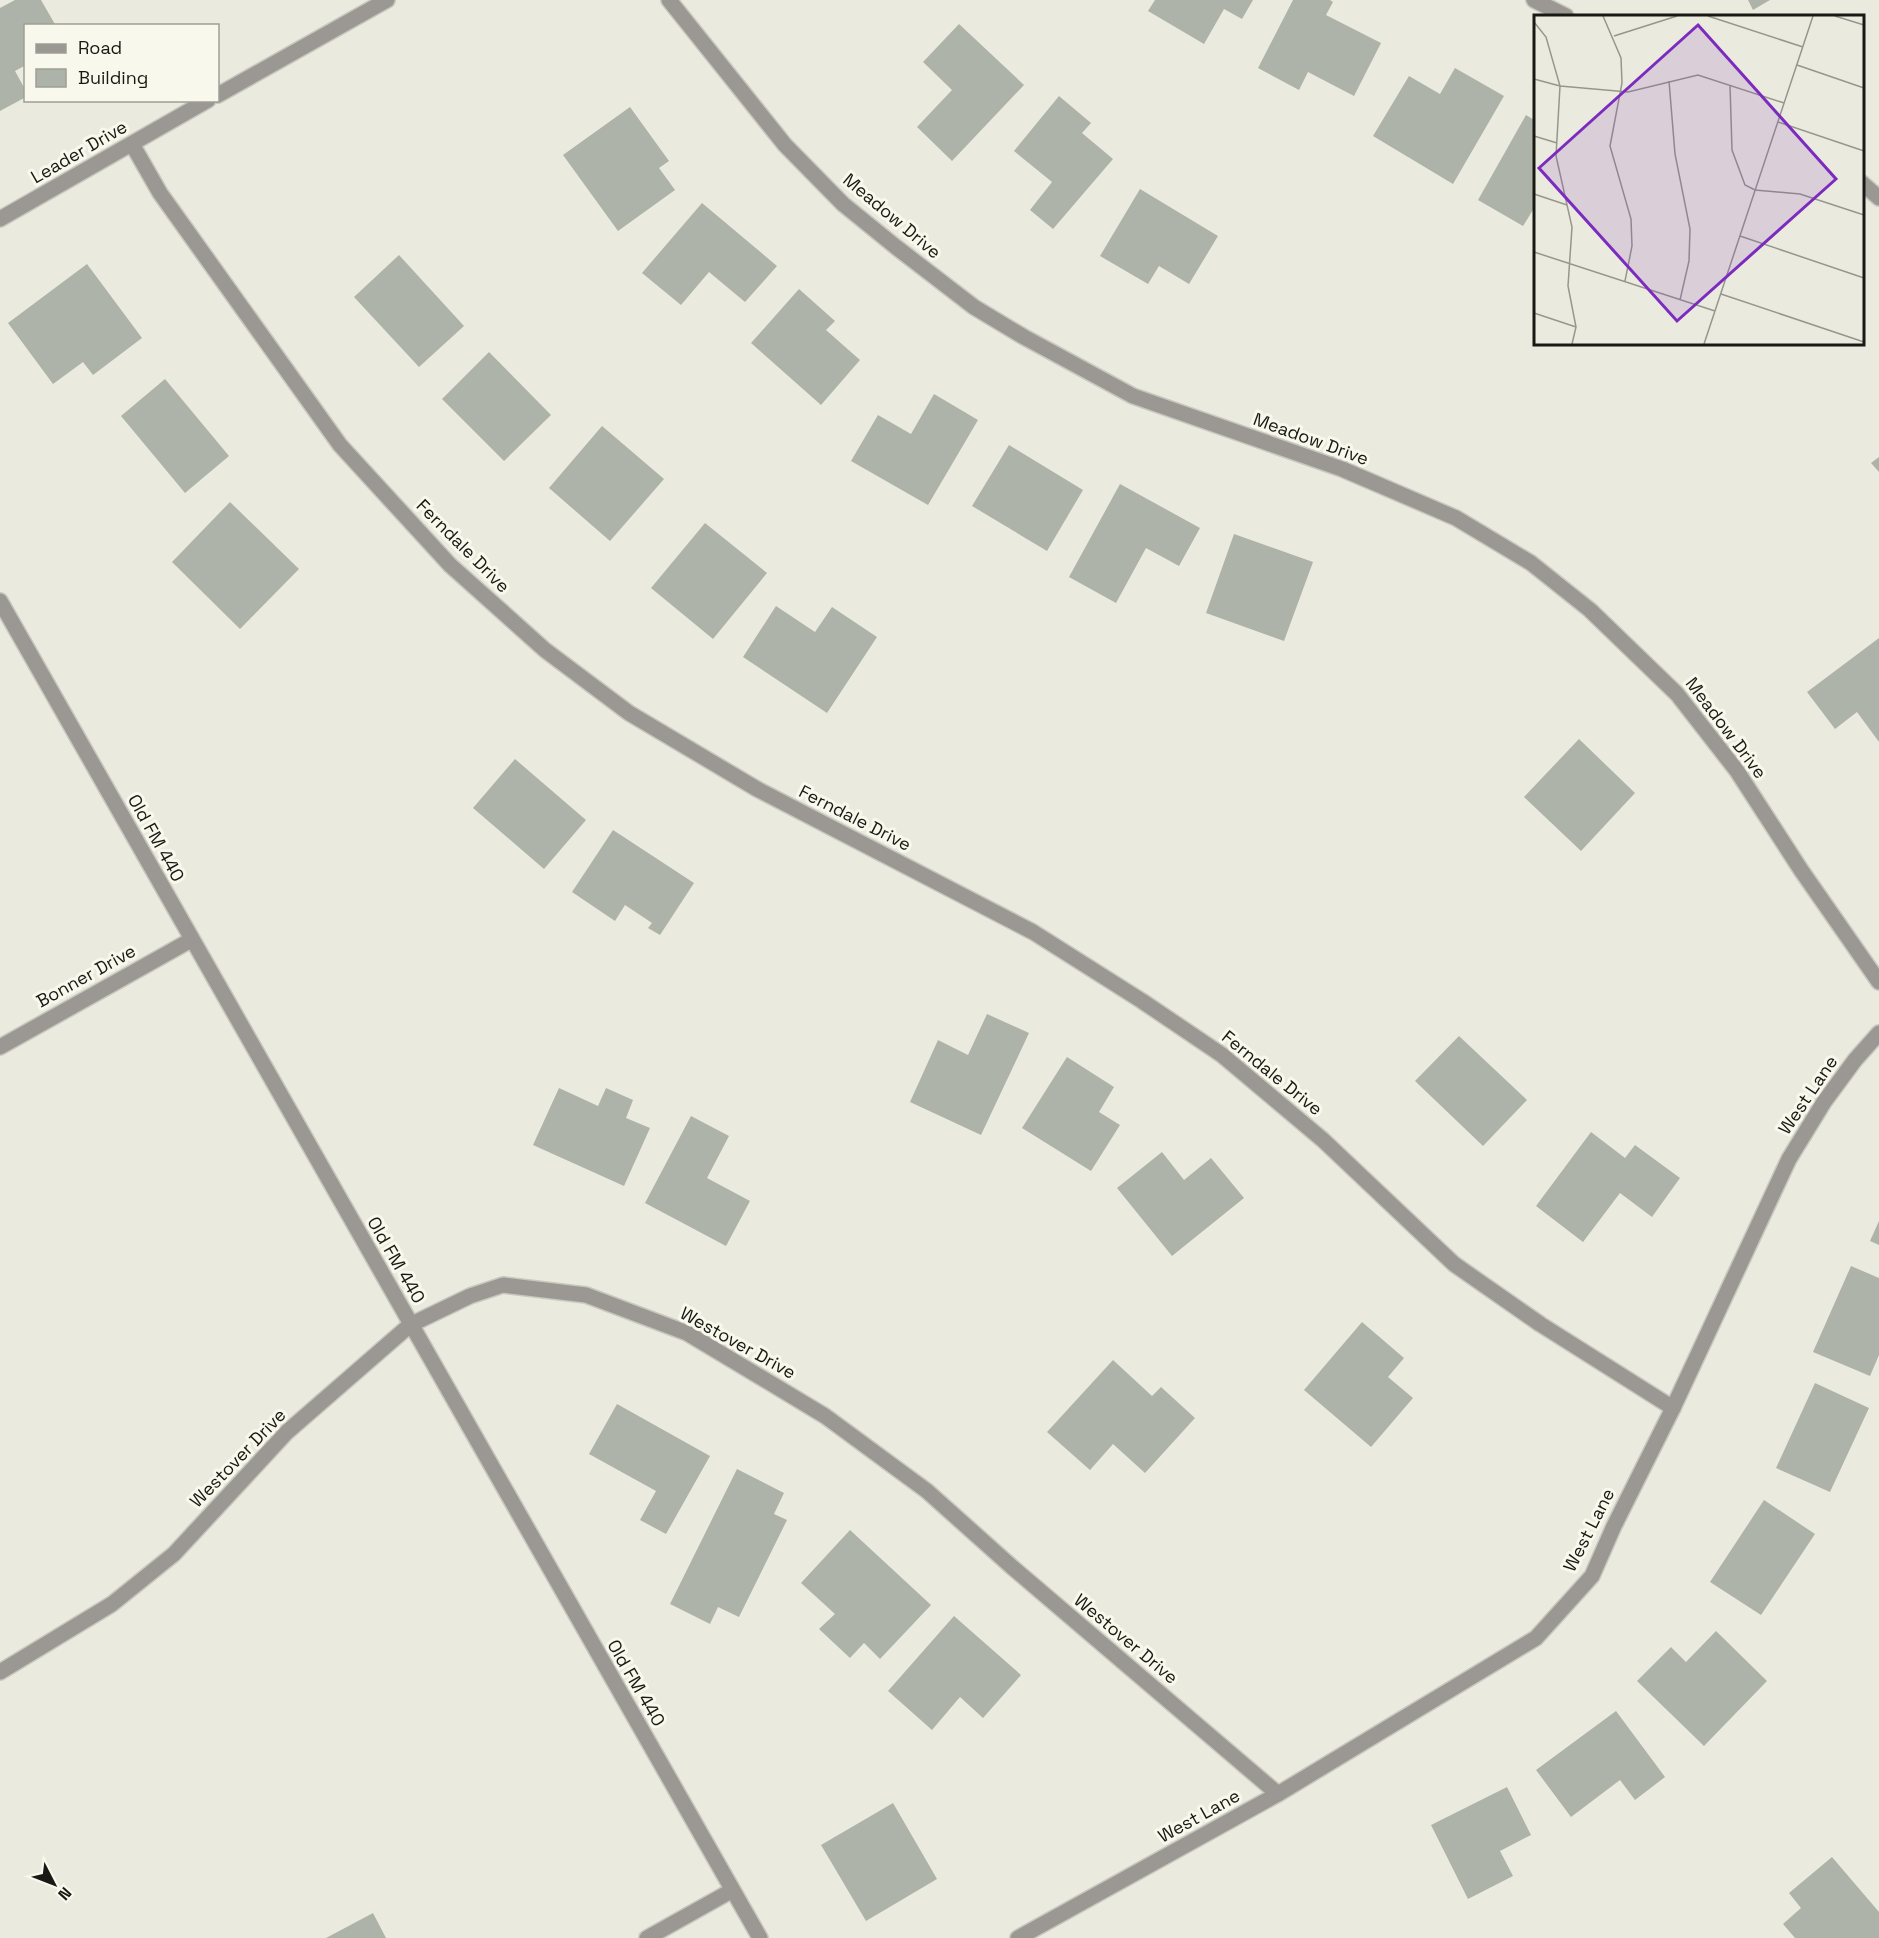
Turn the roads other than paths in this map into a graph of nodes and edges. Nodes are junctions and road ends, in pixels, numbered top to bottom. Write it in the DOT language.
graph roads {
  1 [pos="387,0"];
  2 [pos="669,0"];
  3 [pos="1534,0"];
  4 [pos="1564,15"];
  5 [pos="219,94"];
  6 [pos="205,102"];
  7 [pos="132,144"];
  8 [pos="1864,184"];
  9 [pos="1879,198"];
  10 [pos="0,219"];
  11 [pos="0,601"];
  12 [pos="191,940"];
  13 [pos="1879,982"];
  14 [pos="1879,1033"];
  15 [pos="0,1047"];
  16 [pos="410,1325"];
  17 [pos="1673,1408"];
  18 [pos="0,1672"];
  19 [pos="1278,1794"];
  20 [pos="731,1891"];
  21 [pos="647,1938"];
  22 [pos="760,1938"];
  23 [pos="1018,1938"];
  1 -- 5 [label="street"];
  2 -- 13 [label="street, Meadow Drive"];
  3 -- 4 [label="street"];
  6 -- 7 [label="street, Leader Drive"];
  7 -- 10 [label="street, Leader Drive"];
  7 -- 17 [label="street, Ferndale Drive"];
  8 -- 9 [label="street"];
  11 -- 12 [label="street, Old FM 440"];
  12 -- 15 [label="street, Bonner Drive"];
  12 -- 16 [label="street, Old FM 440"];
  14 -- 17 [label="street, West Lane"];
  16 -- 18 [label="street, Westover Drive"];
  16 -- 19 [label="street, Westover Drive"];
  16 -- 20 [label="street, Old FM 440"];
  17 -- 19 [label="street, West Lane"];
  19 -- 23 [label="street, West Lane"];
  20 -- 21 [label="street"];
  20 -- 22 [label="street, Old FM 440"];
}
